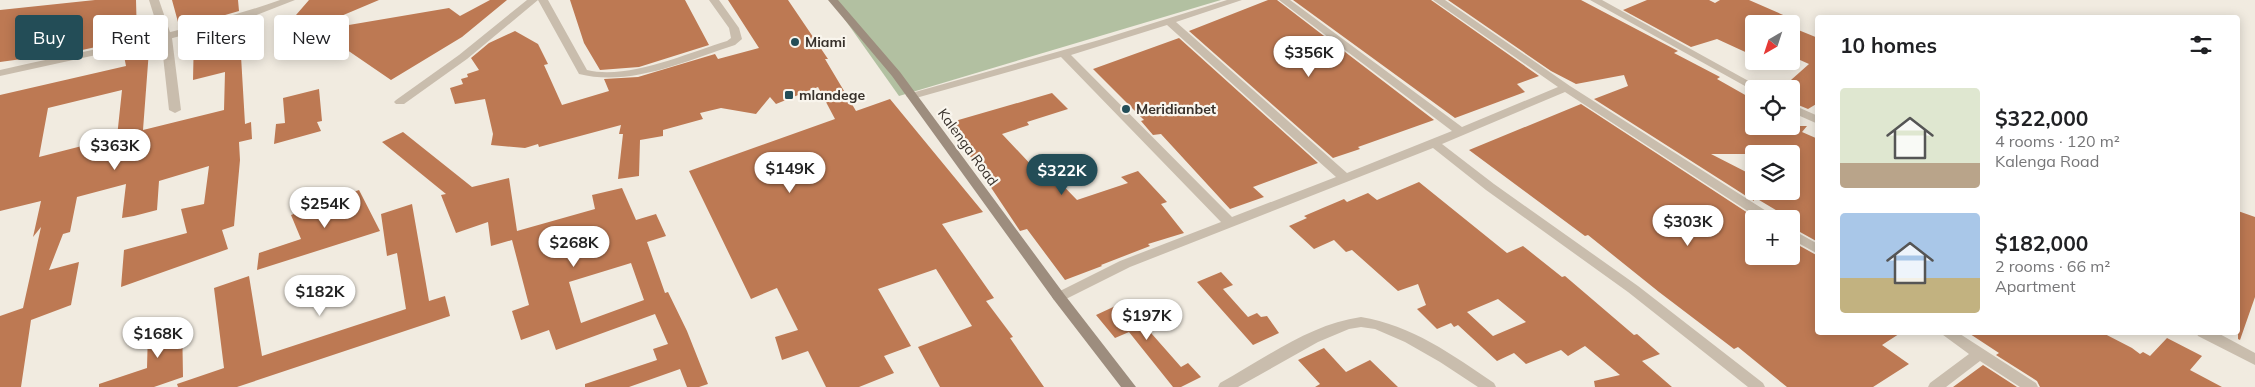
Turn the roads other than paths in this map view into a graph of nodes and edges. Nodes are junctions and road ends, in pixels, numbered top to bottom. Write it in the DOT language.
graph roads {
  1 [pos="154,0"];
  2 [pos="290,0"];
  3 [pos="533,0"];
  4 [pos="543,0"];
  5 [pos="714,0"];
  6 [pos="833,0"];
  7 [pos="1237,0"];
  8 [pos="1284,0"];
  9 [pos="1438,0"];
  10 [pos="1595,0"];
  11 [pos="158,15"];
  12 [pos="1170,22"];
  13 [pos="168,36"];
  14 [pos="93,52"];
  15 [pos="1063,53"];
  16 [pos="168,59"];
  17 [pos="0,72"];
  18 [pos="1745,82"];
  19 [pos="1566,88"];
  20 [pos="912,96"];
  21 [pos="400,102"];
  22 [pos="175,110"];
  23 [pos="1800,112"];
  24 [pos="1815,119"];
  25 [pos="1461,132"];
  26 [pos="1434,143"];
  27 [pos="1344,177"];
  28 [pos="1755,210"];
  29 [pos="1231,224"];
  30 [pos="1800,239"];
  31 [pos="1815,248"];
  32 [pos="1059,297"];
  33 [pos="1950,335"];
  34 [pos="2209,335"];
  35 [pos="1979,354"];
  36 [pos="2255,360"];
  37 [pos="1129,387"];
  38 [pos="1225,387"];
  39 [pos="1489,387"];
  40 [pos="1758,387"];
  41 [pos="1935,387"];
  42 [pos="2031,387"];
  1 -- 11 [label="street"];
  2 -- 13 [label="street"];
  3 -- 21 [label="street"];
  4 -- 5 [label="street"];
  6 -- 20 [label="main road, Kalenga Road"];
  7 -- 12 [label="street"];
  8 -- 25 [label="street"];
  9 -- 19 [label="street"];
  10 -- 18 [label="street"];
  12 -- 15 [label="street"];
  12 -- 27 [label="street"];
  14 -- 17 [label="street"];
  15 -- 20 [label="street"];
  15 -- 29 [label="street"];
  16 -- 22 [label="street"];
  19 -- 25 [label="street"];
  19 -- 28 [label="street"];
  20 -- 32 [label="main road, Kalenga Road"];
  23 -- 24 [label="street"];
  25 -- 26 [label="street"];
  26 -- 27 [label="street"];
  26 -- 40 [label="street"];
  27 -- 29 [label="street"];
  29 -- 32 [label="street"];
  30 -- 31 [label="street"];
  32 -- 37 [label="main road, Kalenga Road"];
  33 -- 35 [label="street"];
  34 -- 36 [label="street"];
  35 -- 41 [label="street"];
  35 -- 42 [label="street"];
  38 -- 39 [label="street"];
}
